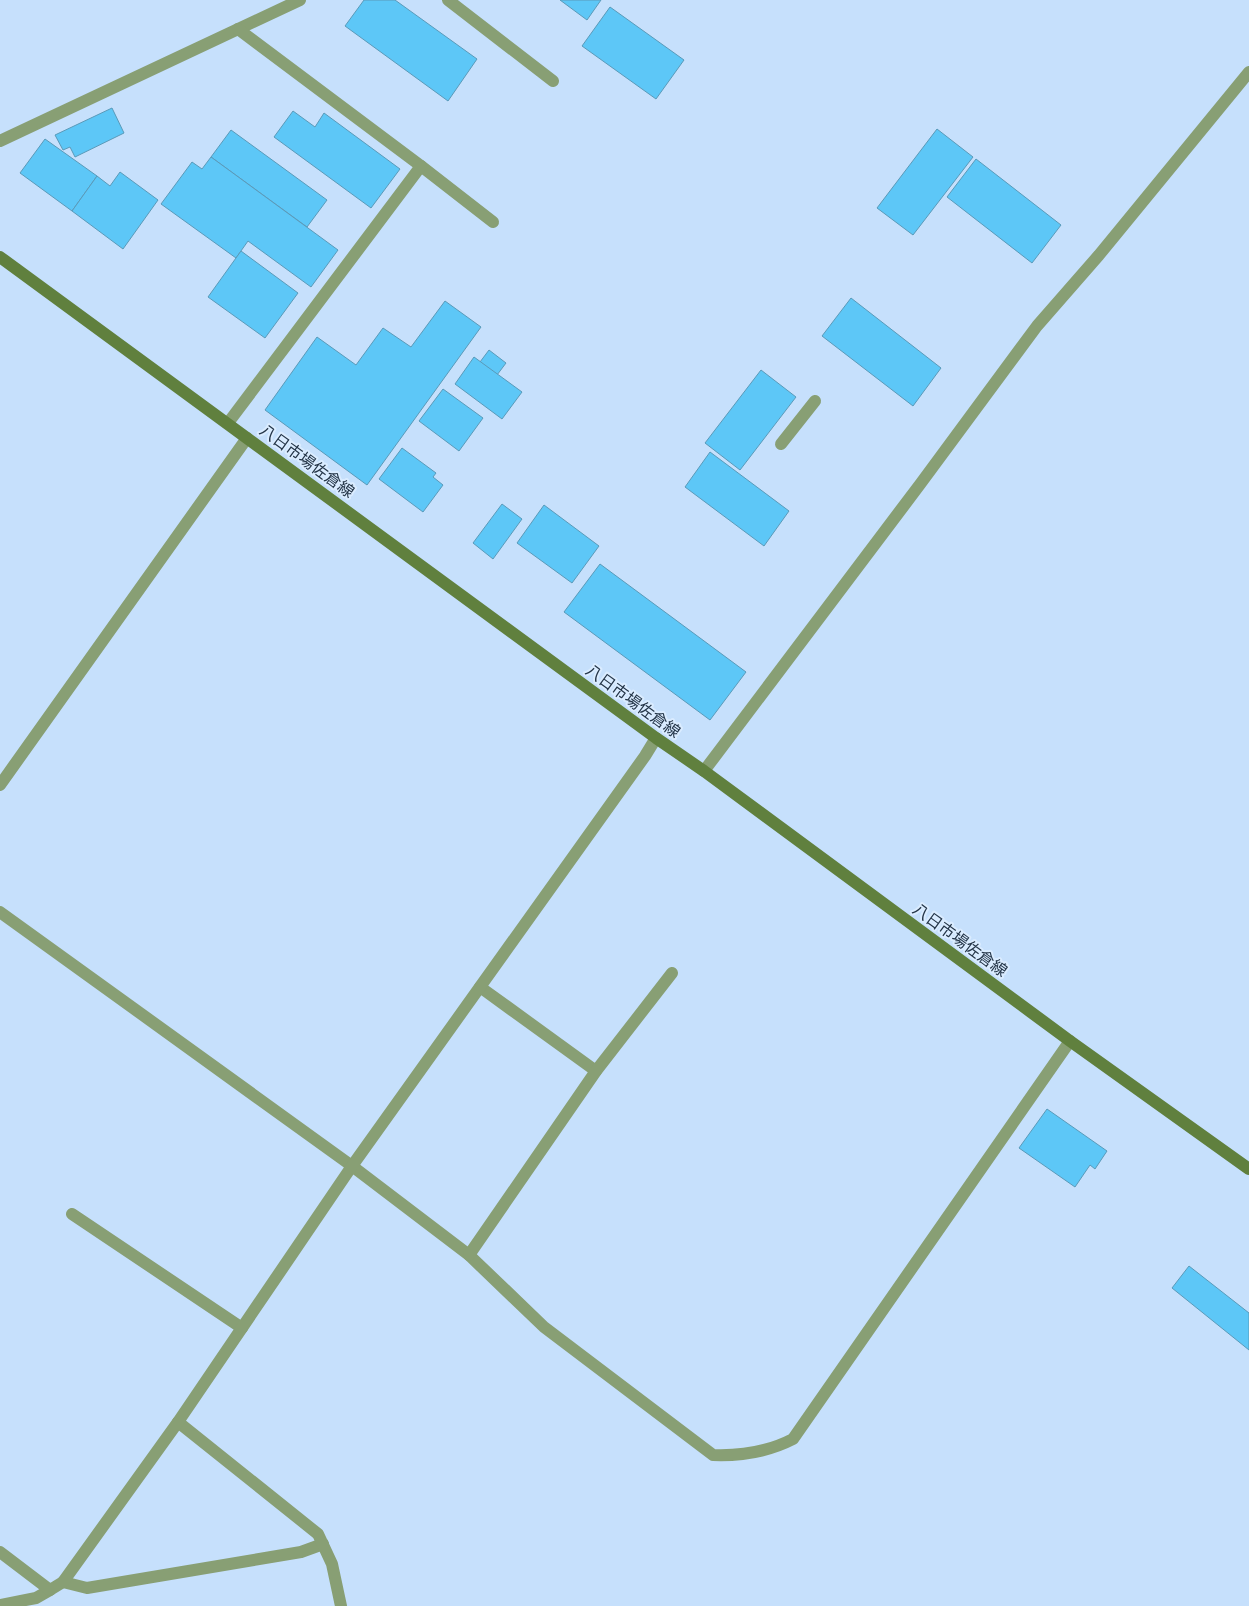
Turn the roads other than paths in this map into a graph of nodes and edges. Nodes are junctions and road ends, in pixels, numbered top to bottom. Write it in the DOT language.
graph roads {
  1 [pos="300,0"];
  2 [pos="448,0"];
  3 [pos="238,29"];
  4 [pos="1249,72"];
  5 [pos="553,81"];
  6 [pos="0,141"];
  7 [pos="421,166"];
  8 [pos="493,222"];
  9 [pos="0,257"];
  10 [pos="814,401"];
  11 [pos="228,423"];
  12 [pos="247,438"];
  13 [pos="781,444"];
  14 [pos="656,738"];
  15 [pos="704,771"];
  16 [pos="0,785"];
  17 [pos="0,912"];
  18 [pos="672,973"];
  19 [pos="480,986"];
  20 [pos="1070,1041"];
  21 [pos="596,1071"];
  22 [pos="352,1166"];
  23 [pos="1249,1169"];
  24 [pos="72,1214"];
  25 [pos="469,1255"];
  26 [pos="242,1328"];
  27 [pos="178,1422"];
  28 [pos="323,1544"];
  29 [pos="0,1552"];
  30 [pos="63,1582"];
  31 [pos="50,1590"];
  32 [pos="0,1605"];
  33 [pos="341,1606"];
  1 -- 3 [label="street"];
  2 -- 5 [label="street"];
  3 -- 6 [label="street"];
  3 -- 7 [label="street"];
  4 -- 15 [label="street"];
  7 -- 8 [label="street"];
  7 -- 11 [label="street"];
  9 -- 11 [label="main road, 八日市場佐倉線"];
  10 -- 13 [label="street"];
  11 -- 12 [label="main road, 八日市場佐倉線"];
  12 -- 14 [label="main road, 八日市場佐倉線"];
  12 -- 16 [label="street"];
  14 -- 15 [label="main road, 八日市場佐倉線"];
  14 -- 19 [label="street"];
  15 -- 20 [label="main road, 八日市場佐倉線"];
  17 -- 22 [label="street"];
  18 -- 21 [label="street"];
  19 -- 21 [label="street"];
  19 -- 22 [label="street"];
  20 -- 23 [label="main road, 八日市場佐倉線"];
  20 -- 25 [label="street"];
  21 -- 25 [label="street"];
  22 -- 25 [label="street"];
  22 -- 26 [label="street"];
  24 -- 26 [label="street"];
  26 -- 27 [label="street"];
  27 -- 28 [label="street"];
  27 -- 30 [label="street"];
  28 -- 30 [label="street"];
  28 -- 33 [label="street"];
  29 -- 31 [label="street"];
  30 -- 31 [label="street"];
  31 -- 32 [label="street"];
}
